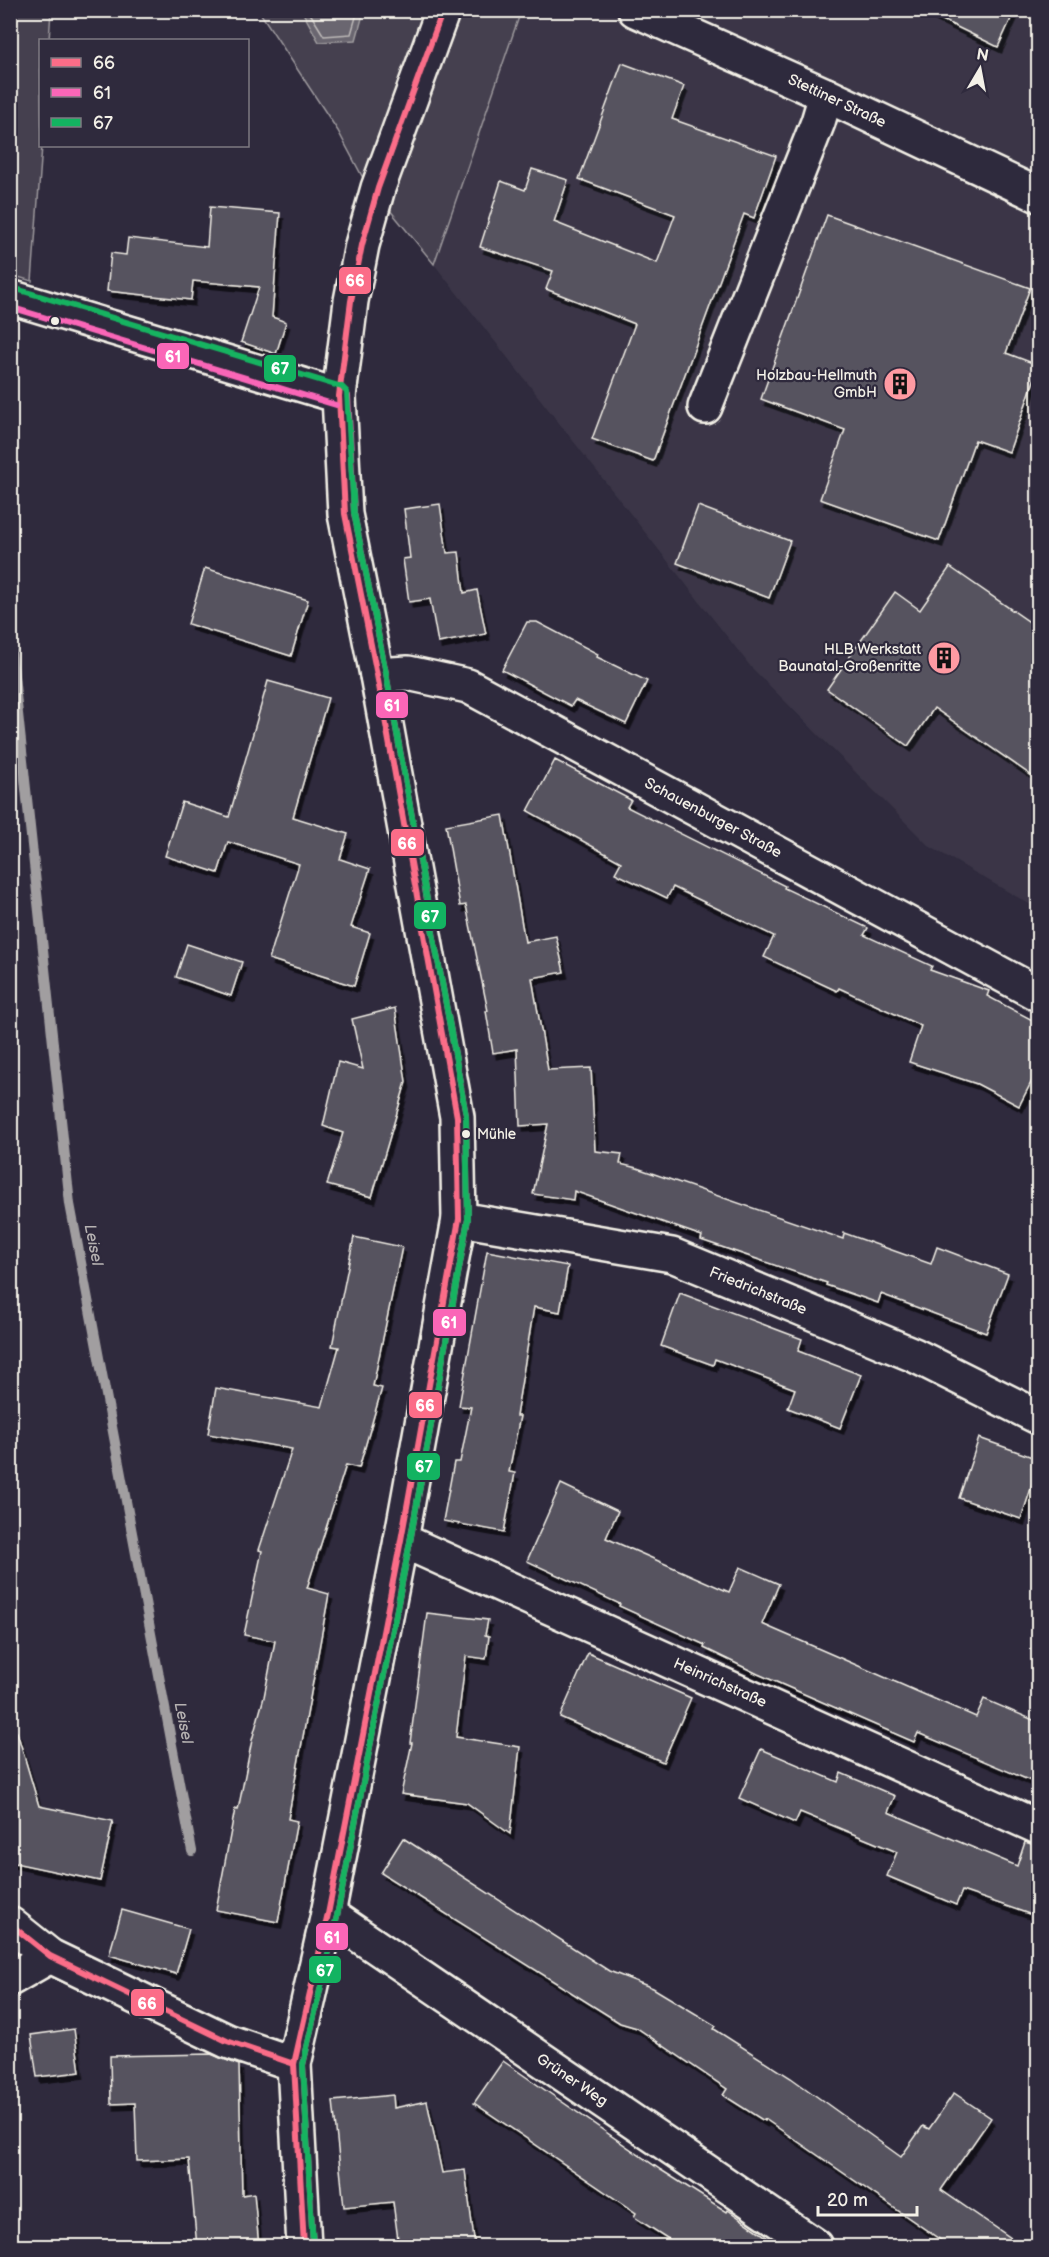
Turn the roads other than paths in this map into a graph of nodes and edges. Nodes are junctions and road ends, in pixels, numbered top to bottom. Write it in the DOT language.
graph roads {
  1 [pos="443,10"];
  2 [pos="635,10"];
  3 [pos="826,95"];
  4 [pos="1038,195"];
  5 [pos="10,297"];
  6 [pos="339,396"];
  7 [pos="705,407"];
  8 [pos="377,675"];
  9 [pos="1038,994"];
  10 [pos="459,1219"];
  11 [pos="1038,1417"];
  12 [pos="401,1540"];
  13 [pos="1038,1827"];
  14 [pos="327,1914"];
  15 [pos="10,1924"];
  16 [pos="50,1956"];
  17 [pos="10,1979"];
  18 [pos="294,2064"];
  19 [pos="304,2247"];
  20 [pos="816,2247"];
  1 -- 6 [label="street"];
  2 -- 3 [label="street, Stettiner Straße"];
  3 -- 4 [label="street, Stettiner Straße"];
  3 -- 7 [label="street"];
  5 -- 6 [label="street"];
  6 -- 8 [label="street"];
  8 -- 9 [label="street, Schauenburger Straße"];
  8 -- 10 [label="street"];
  10 -- 11 [label="street, Friedrichstraße"];
  10 -- 12 [label="street"];
  12 -- 13 [label="street, Heinrichstraße"];
  12 -- 14 [label="street"];
  14 -- 18 [label="street"];
  14 -- 20 [label="street, Grüner Weg"];
  15 -- 16 [label="street"];
  16 -- 17 [label="street"];
  16 -- 18 [label="street"];
  18 -- 19 [label="street"];
}
